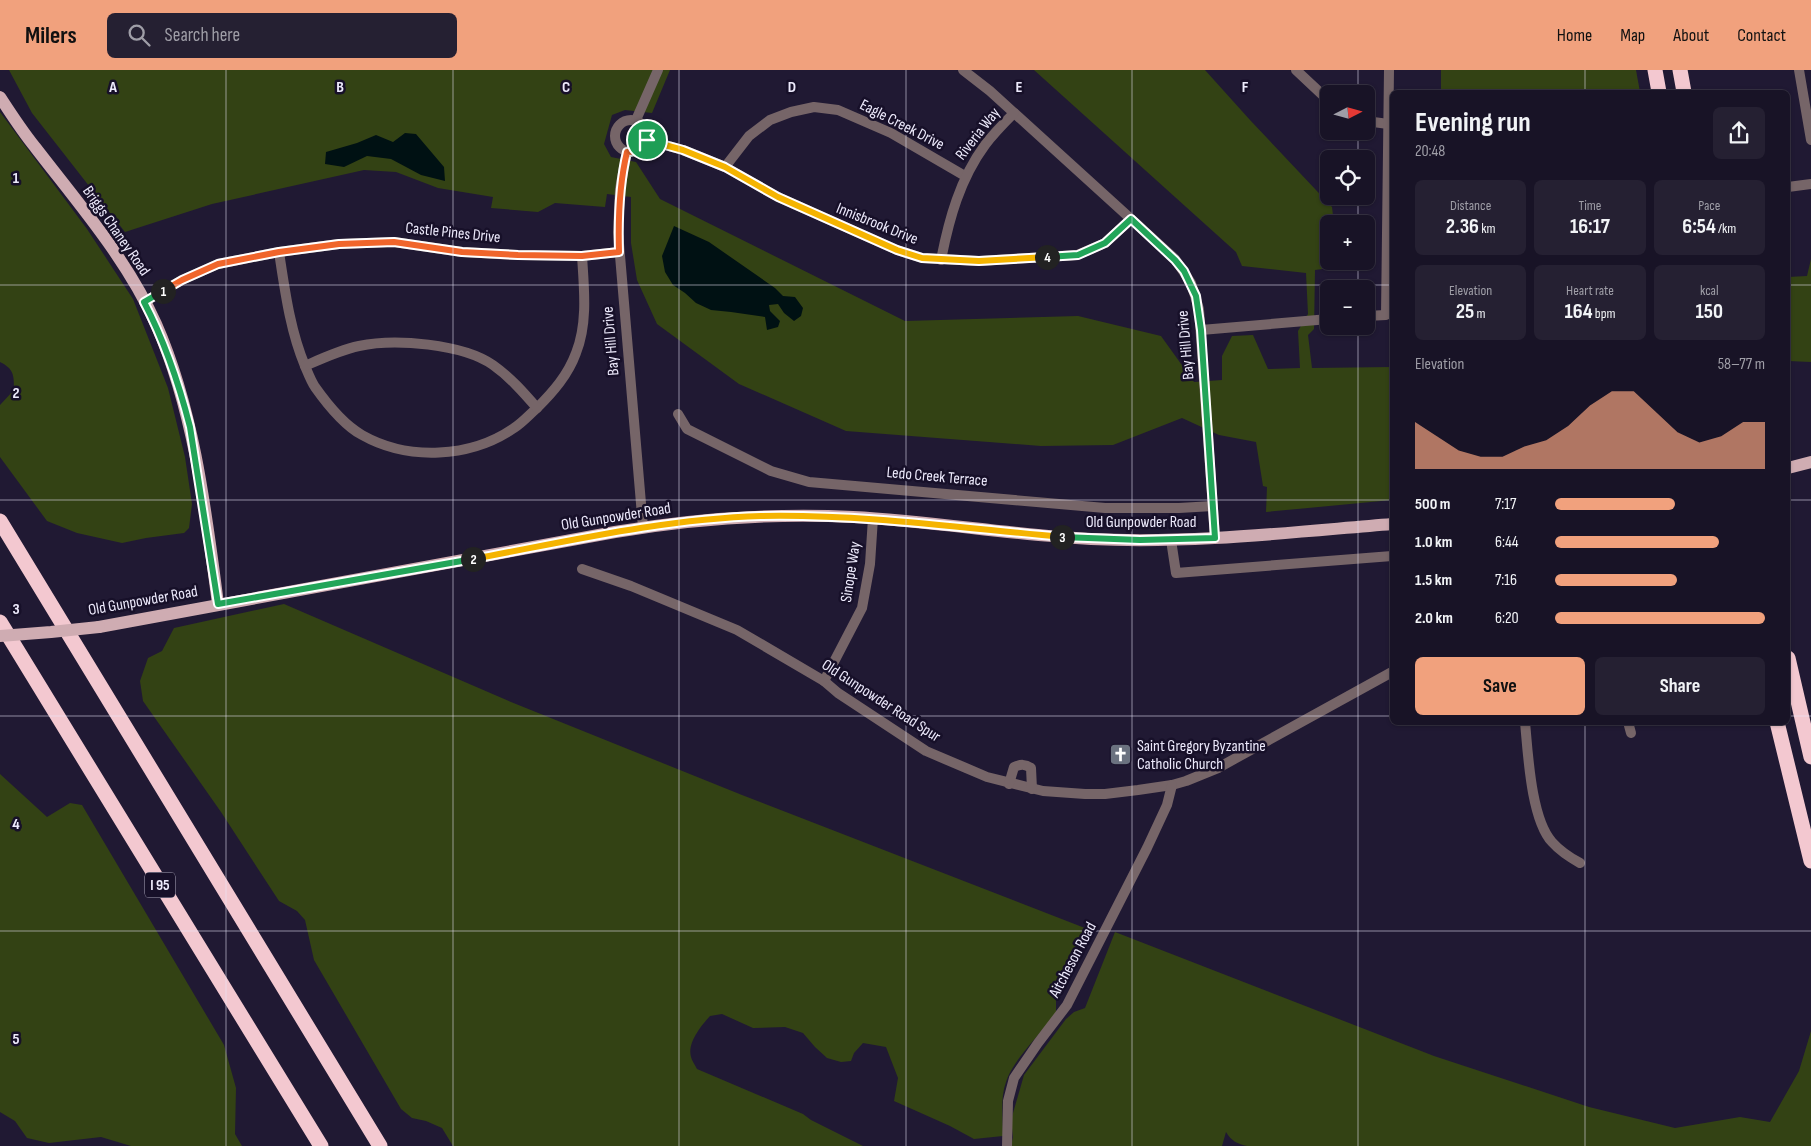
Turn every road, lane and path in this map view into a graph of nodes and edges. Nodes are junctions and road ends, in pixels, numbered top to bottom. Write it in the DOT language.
graph roads {
  1 [pos="658,70"];
  2 [pos="963,70"];
  3 [pos="1296,70"];
  4 [pos="1389,70"];
  5 [pos="1655,70"];
  6 [pos="1680,70"];
  7 [pos="1799,70"];
  8 [pos="1658,90"];
  9 [pos="1684,90"];
  10 [pos="1320,93"];
  11 [pos="0,97"];
  12 [pos="1014,113"];
  13 [pos="636,120"];
  14 [pos="1375,122"];
  15 [pos="1388,124"];
  16 [pos="647,140"];
  17 [pos="1811,140"];
  18 [pos="627,152"];
  19 [pos="725,167"];
  20 [pos="965,176"];
  21 [pos="1811,184"];
  22 [pos="1790,187"];
  23 [pos="1131,219"];
  24 [pos="279,252"];
  25 [pos="619,252"];
  26 [pos="582,256"];
  27 [pos="941,260"];
  28 [pos="144,302"];
  29 [pos="1375,315"];
  30 [pos="1320,320"];
  31 [pos="1201,330"];
  32 [pos="305,366"];
  33 [pos="537,408"];
  34 [pos="678,414"];
  35 [pos="1811,462"];
  36 [pos="1790,467"];
  37 [pos="1213,506"];
  38 [pos="873,518"];
  39 [pos="0,520"];
  40 [pos="1390,524"];
  41 [pos="643,527"];
  42 [pos="1215,538"];
  43 [pos="1171,540"];
  44 [pos="1390,556"];
  45 [pos="582,569"];
  46 [pos="218,604"];
  47 [pos="0,622"];
  48 [pos="0,636"];
  49 [pos="1790,667"];
  50 [pos="1390,673"];
  51 [pos="824,681"];
  52 [pos="1525,725"];
  53 [pos="1778,725"];
  54 [pos="1811,758"];
  55 [pos="1009,784"];
  56 [pos="1172,785"];
  57 [pos="1032,789"];
  58 [pos="1811,860"];
  59 [pos="1580,862"];
  60 [pos="321,1146"];
  61 [pos="380,1146"];
  62 [pos="1007,1146"];
  1 -- 13 [label="street"];
  2 -- 12 [label="street, Bay Hill Drive"];
  3 -- 10 [label="street"];
  4 -- 15 [label="street"];
  5 -- 8 [label="highway"];
  6 -- 9 [label="highway"];
  7 -- 17 [label="street"];
  11 -- 28 [label="main road, Briggs Chaney Road"];
  12 -- 20 [label="street, Riveria Way"];
  12 -- 23 [label="street, Bay Hill Drive"];
  13 -- 16 [label="street"];
  13 -- 18 [label="street"];
  14 -- 15 [label="street"];
  15 -- 29 [label="street"];
  16 -- 18 [label="street"];
  16 -- 19 [label="street, Innisbrook Drive"];
  18 -- 25 [label="street, Bay Hill Drive"];
  19 -- 20 [label="street, Eagle Creek Drive"];
  19 -- 27 [label="street, Innisbrook Drive"];
  20 -- 27 [label="street, Riveria Way"];
  21 -- 22 [label="street"];
  23 -- 27 [label="street, Innisbrook Drive"];
  23 -- 31 [label="street, Bay Hill Drive"];
  24 -- 26 [label="street, Castle Pines Drive"];
  24 -- 28 [label="street, Castle Pines Drive"];
  24 -- 32 [label="street"];
  25 -- 26 [label="street, Castle Pines Drive"];
  25 -- 41 [label="street, Bay Hill Drive"];
  26 -- 33 [label="street"];
  28 -- 46 [label="main road, Briggs Chaney Road"];
  30 -- 31 [label="street"];
  31 -- 37 [label="street, Bay Hill Drive"];
  32 -- 33 [label="street"];
  32 -- 33 [label="street"];
  34 -- 37 [label="street, Ledo Creek Terrace"];
  35 -- 36 [label="main road"];
  37 -- 42 [label="street, Bay Hill Drive"];
  38 -- 41 [label="main road, Old Gunpowder Road"];
  38 -- 43 [label="main road, Old Gunpowder Road"];
  38 -- 51 [label="street, Sinope Way"];
  39 -- 61 [label="highway"];
  40 -- 42 [label="main road, Old Gunpowder Road"];
  41 -- 46 [label="main road, Old Gunpowder Road"];
  42 -- 43 [label="main road, Old Gunpowder Road"];
  43 -- 44 [label="street"];
  45 -- 51 [label="street, Old Gunpowder Road Spur"];
  46 -- 48 [label="main road, Old Gunpowder Road, bridge"];
  47 -- 60 [label="highway, I 95"];
  49 -- 54 [label="highway"];
  50 -- 56 [label="street, Old Gunpowder Road Spur"];
  51 -- 55 [label="street, Old Gunpowder Road Spur"];
  52 -- 59 [label="street"];
  53 -- 58 [label="highway"];
  55 -- 57 [label="street, Old Gunpowder Road Spur"];
  55 -- 57 [label="street"];
  56 -- 57 [label="street, Old Gunpowder Road Spur"];
  56 -- 62 [label="street, Aitcheson Road"];
}
